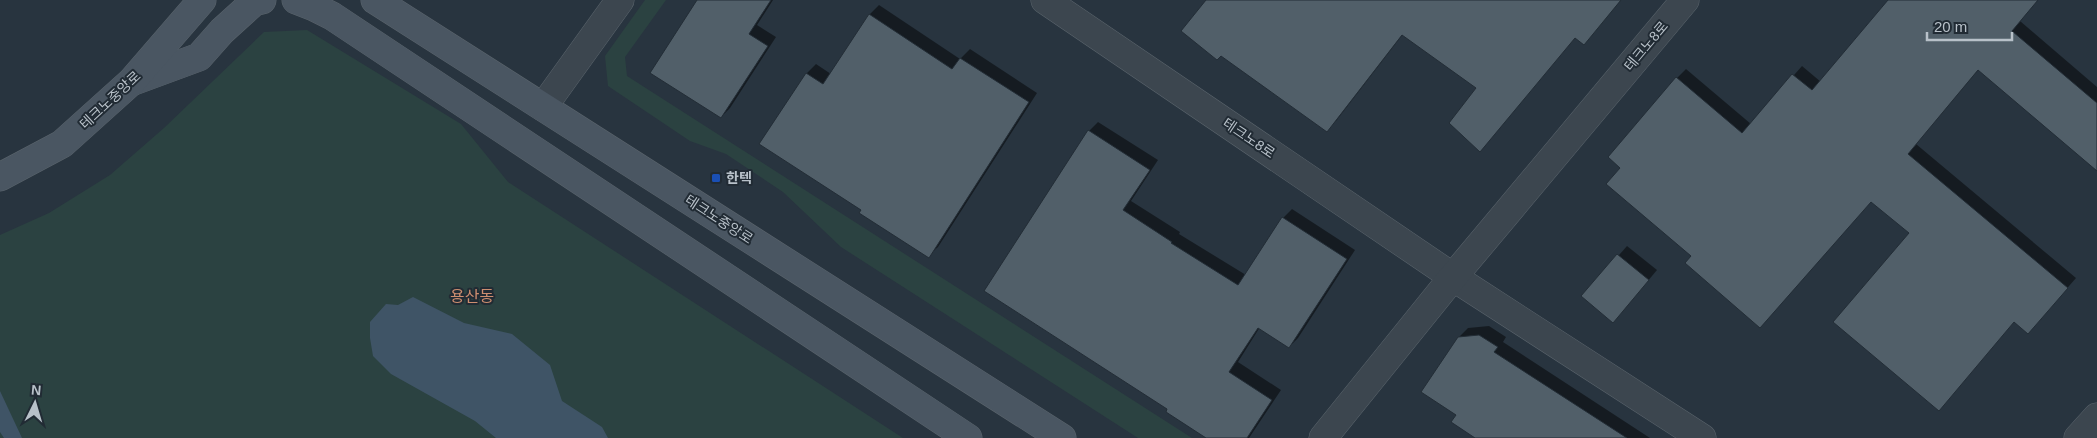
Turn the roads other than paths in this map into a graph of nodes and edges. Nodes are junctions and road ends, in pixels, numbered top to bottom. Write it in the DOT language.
graph roads {
  1 [pos="202,0"];
  2 [pos="262,0"];
  3 [pos="296,0"];
  4 [pos="375,0"];
  5 [pos="620,0"];
  6 [pos="1045,0"];
  7 [pos="1684,0"];
  8 [pos="132,81"];
  9 [pos="543,107"];
  10 [pos="0,177"];
  11 [pos="1453,277"];
  12 [pos="2097,417"];
  13 [pos="968,438"];
  14 [pos="1062,438"];
  15 [pos="1323,438"];
  16 [pos="1702,438"];
  17 [pos="2078,438"];
  1 -- 8 [label="main road, 테크노중앙로"];
  2 -- 8 [label="main road"];
  3 -- 13 [label="main road"];
  4 -- 9 [label="main road, 테크노중앙로"];
  5 -- 9 [label="street"];
  6 -- 11 [label="street, 테크노8로"];
  7 -- 11 [label="street, 테크노8로"];
  8 -- 10 [label="main road, 테크노중앙로"];
  9 -- 14 [label="main road, 테크노중앙로"];
  11 -- 15 [label="street"];
  11 -- 16 [label="street, 테크노8로"];
  12 -- 17 [label="street"];
}
